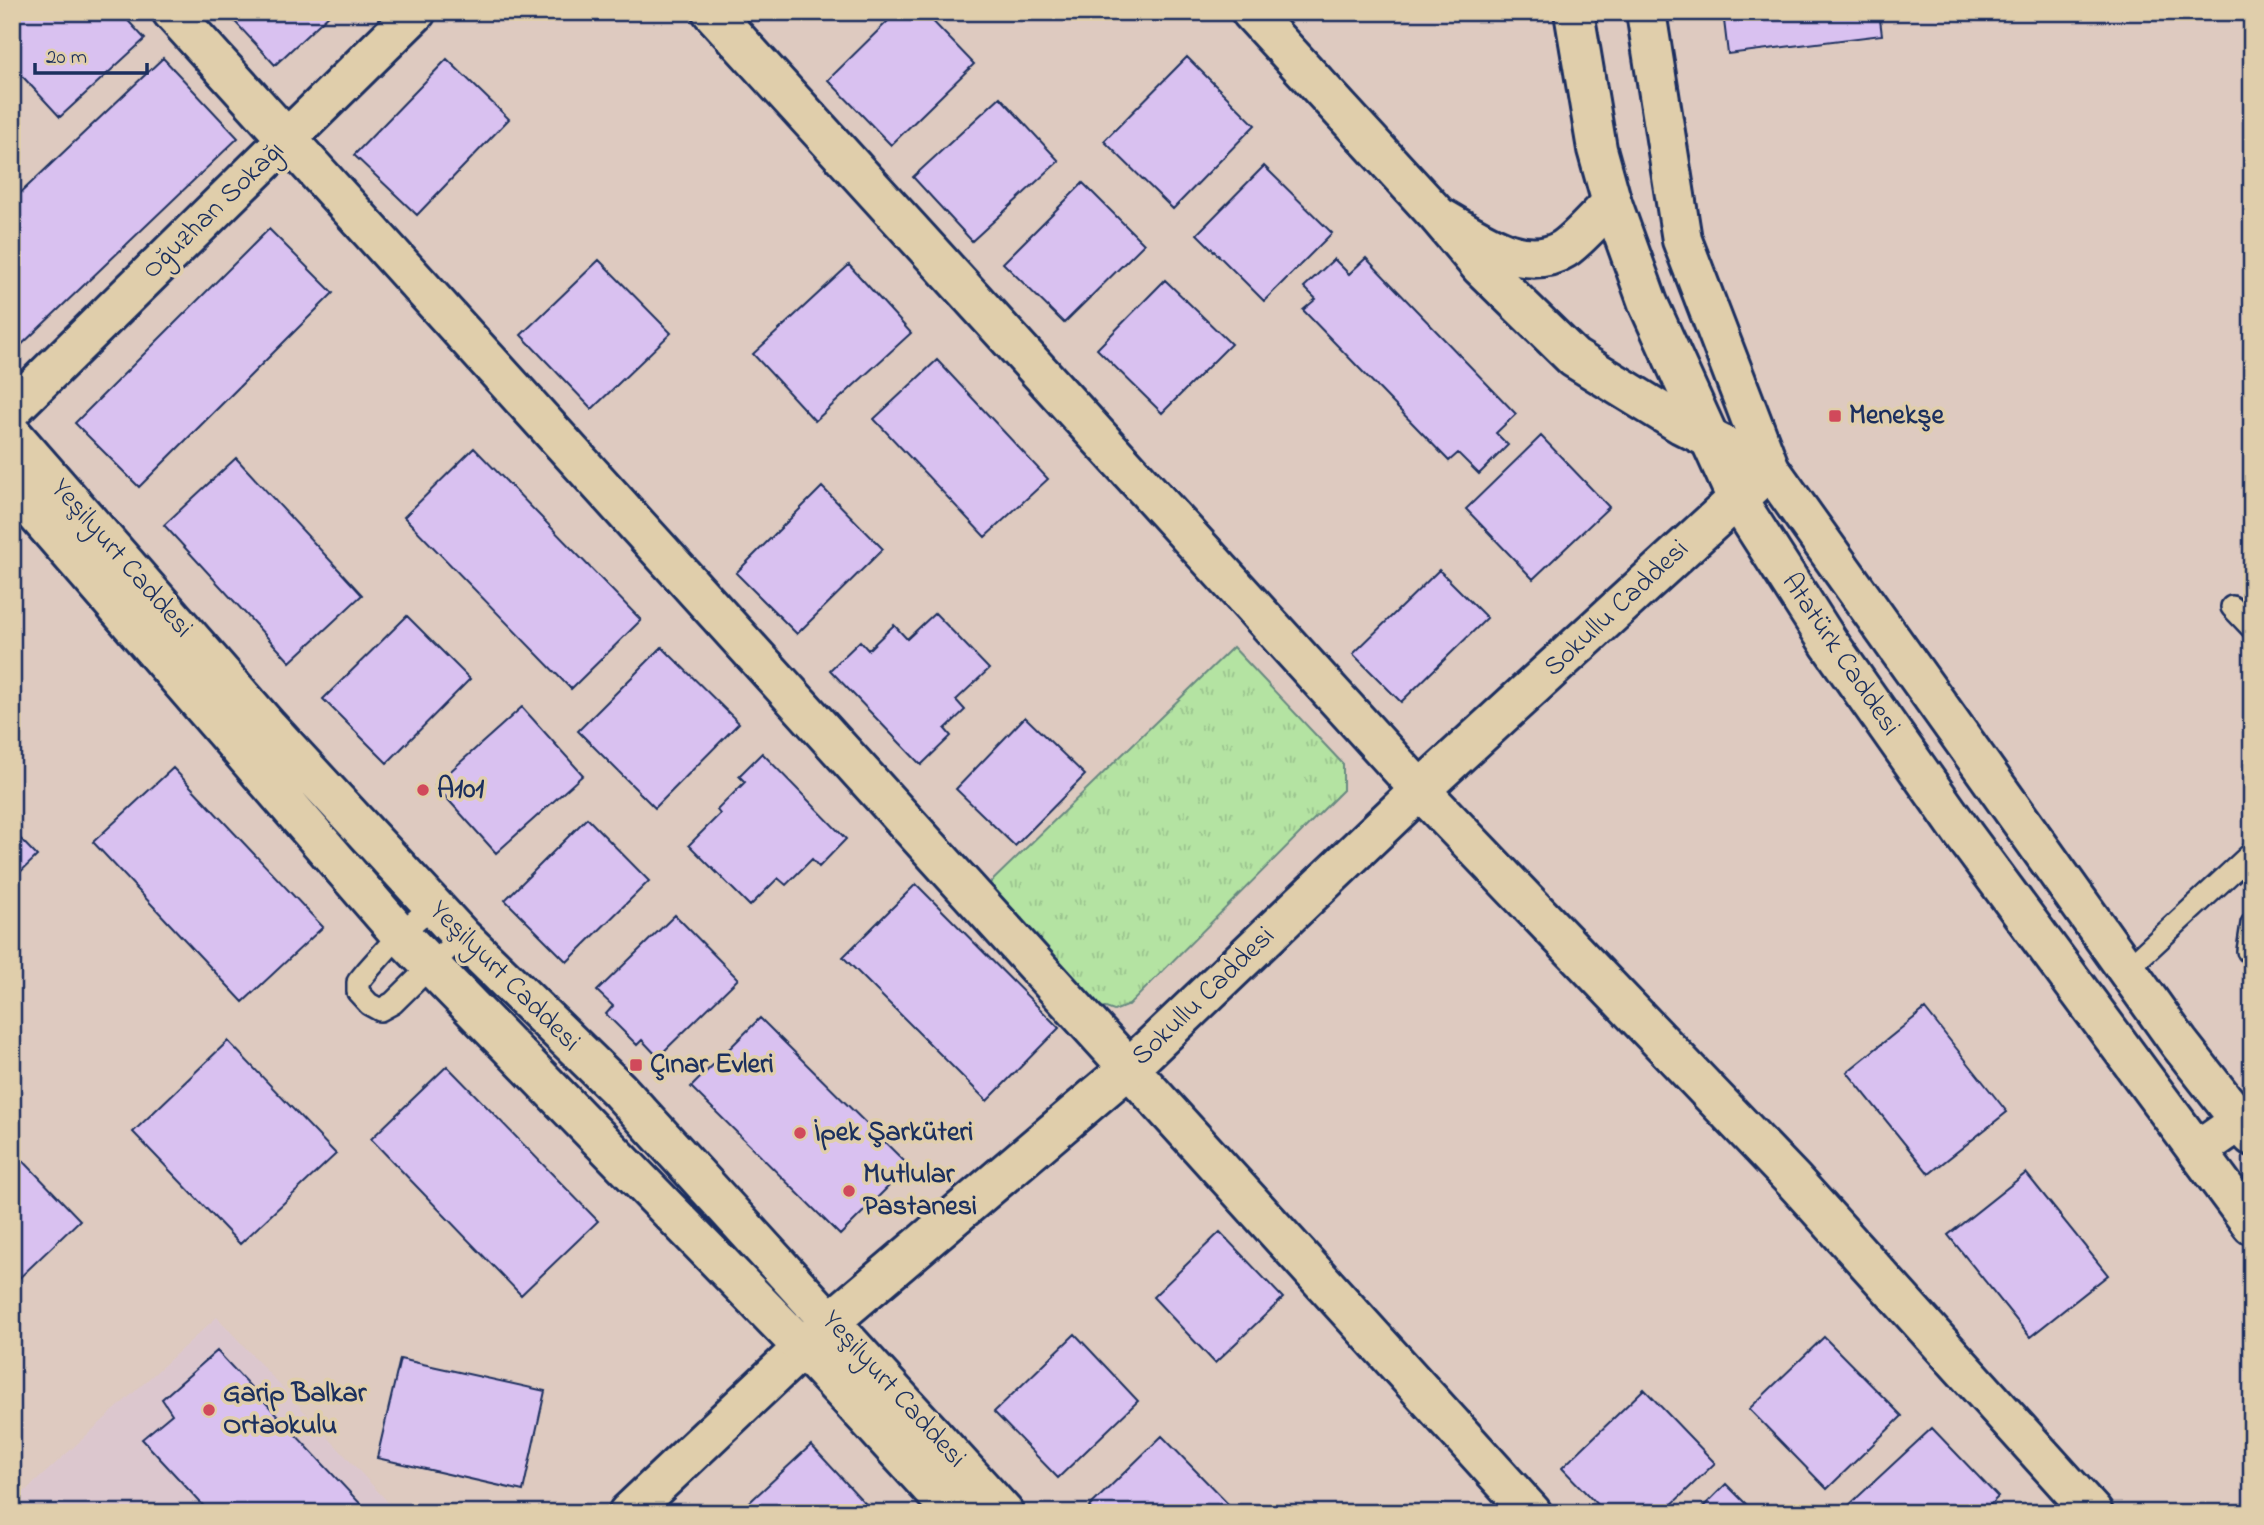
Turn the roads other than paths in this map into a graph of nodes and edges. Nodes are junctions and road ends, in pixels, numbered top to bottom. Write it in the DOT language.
graph roads {
  1 [pos="172,12"];
  2 [pos="416,12"];
  3 [pos="712,12"];
  4 [pos="1251,12"];
  5 [pos="1574,12"];
  6 [pos="1646,12"];
  7 [pos="287,139"];
  8 [pos="1612,204"];
  9 [pos="1438,216"];
  10 [pos="12,409"];
  11 [pos="12,434"];
  12 [pos="1708,438"];
  13 [pos="1770,469"];
  14 [pos="12,486"];
  15 [pos="1737,499"];
  16 [pos="2232,607"];
  17 [pos="2252,628"];
  18 [pos="1420,790"];
  19 [pos="2252,853"];
  20 [pos="432,906"];
  21 [pos="2252,924"];
  22 [pos="400,934"];
  23 [pos="461,936"];
  24 [pos="2252,956"];
  25 [pos="430,966"];
  26 [pos="2127,969"];
  27 [pos="1129,1068"];
  28 [pos="2245,1119"];
  29 [pos="2197,1151"];
  30 [pos="2252,1225"];
  31 [pos="831,1321"];
  32 [pos="802,1347"];
  33 [pos="628,1513"];
  34 [pos="954,1513"];
  35 [pos="1004,1513"];
  36 [pos="1532,1513"];
  37 [pos="2093,1513"];
  1 -- 7 [label="street"];
  2 -- 7 [label="street, Oğuzhan Sokağı"];
  3 -- 18 [label="street"];
  4 -- 9 [label="street"];
  5 -- 8 [label="street, Atatürk Caddesi"];
  6 -- 13 [label="street, Atatürk Caddesi"];
  7 -- 10 [label="street, Oğuzhan Sokağı"];
  7 -- 27 [label="street"];
  8 -- 9 [label="street"];
  8 -- 12 [label="street, Atatürk Caddesi"];
  9 -- 12 [label="street"];
  11 -- 20 [label="street, Yeşilyurt Caddesi"];
  12 -- 13 [label="street"];
  12 -- 15 [label="street, Atatürk Caddesi"];
  13 -- 15 [label="street, Sokullu Caddesi"];
  13 -- 26 [label="street, Atatürk Caddesi"];
  14 -- 22 [label="street, Yeşilyurt Caddesi"];
  15 -- 18 [label="street, Sokullu Caddesi"];
  15 -- 29 [label="street, Atatürk Caddesi"];
  16 -- 17 [label="lane"];
  18 -- 27 [label="street, Sokullu Caddesi"];
  18 -- 37 [label="street"];
  19 -- 26 [label="lane"];
  20 -- 22 [label="lane"];
  20 -- 23 [label="street, Yeşilyurt Caddesi"];
  21 -- 24 [label="lane"];
  22 -- 25 [label="street, Yeşilyurt Caddesi"];
  22 -- 25 [label="lane"];
  23 -- 25 [label="lane"];
  23 -- 31 [label="street, Yeşilyurt Caddesi"];
  25 -- 32 [label="street, Yeşilyurt Caddesi"];
  26 -- 28 [label="street, Atatürk Caddesi"];
  27 -- 31 [label="street, Sokullu Caddesi"];
  27 -- 36 [label="street"];
  28 -- 29 [label="street"];
  29 -- 30 [label="street, Atatürk Caddesi"];
  31 -- 32 [label="street, Sokullu Caddesi"];
  31 -- 35 [label="street, Yeşilyurt Caddesi"];
  32 -- 33 [label="street, Sokullu Caddesi"];
  32 -- 34 [label="street, Yeşilyurt Caddesi"];
}
